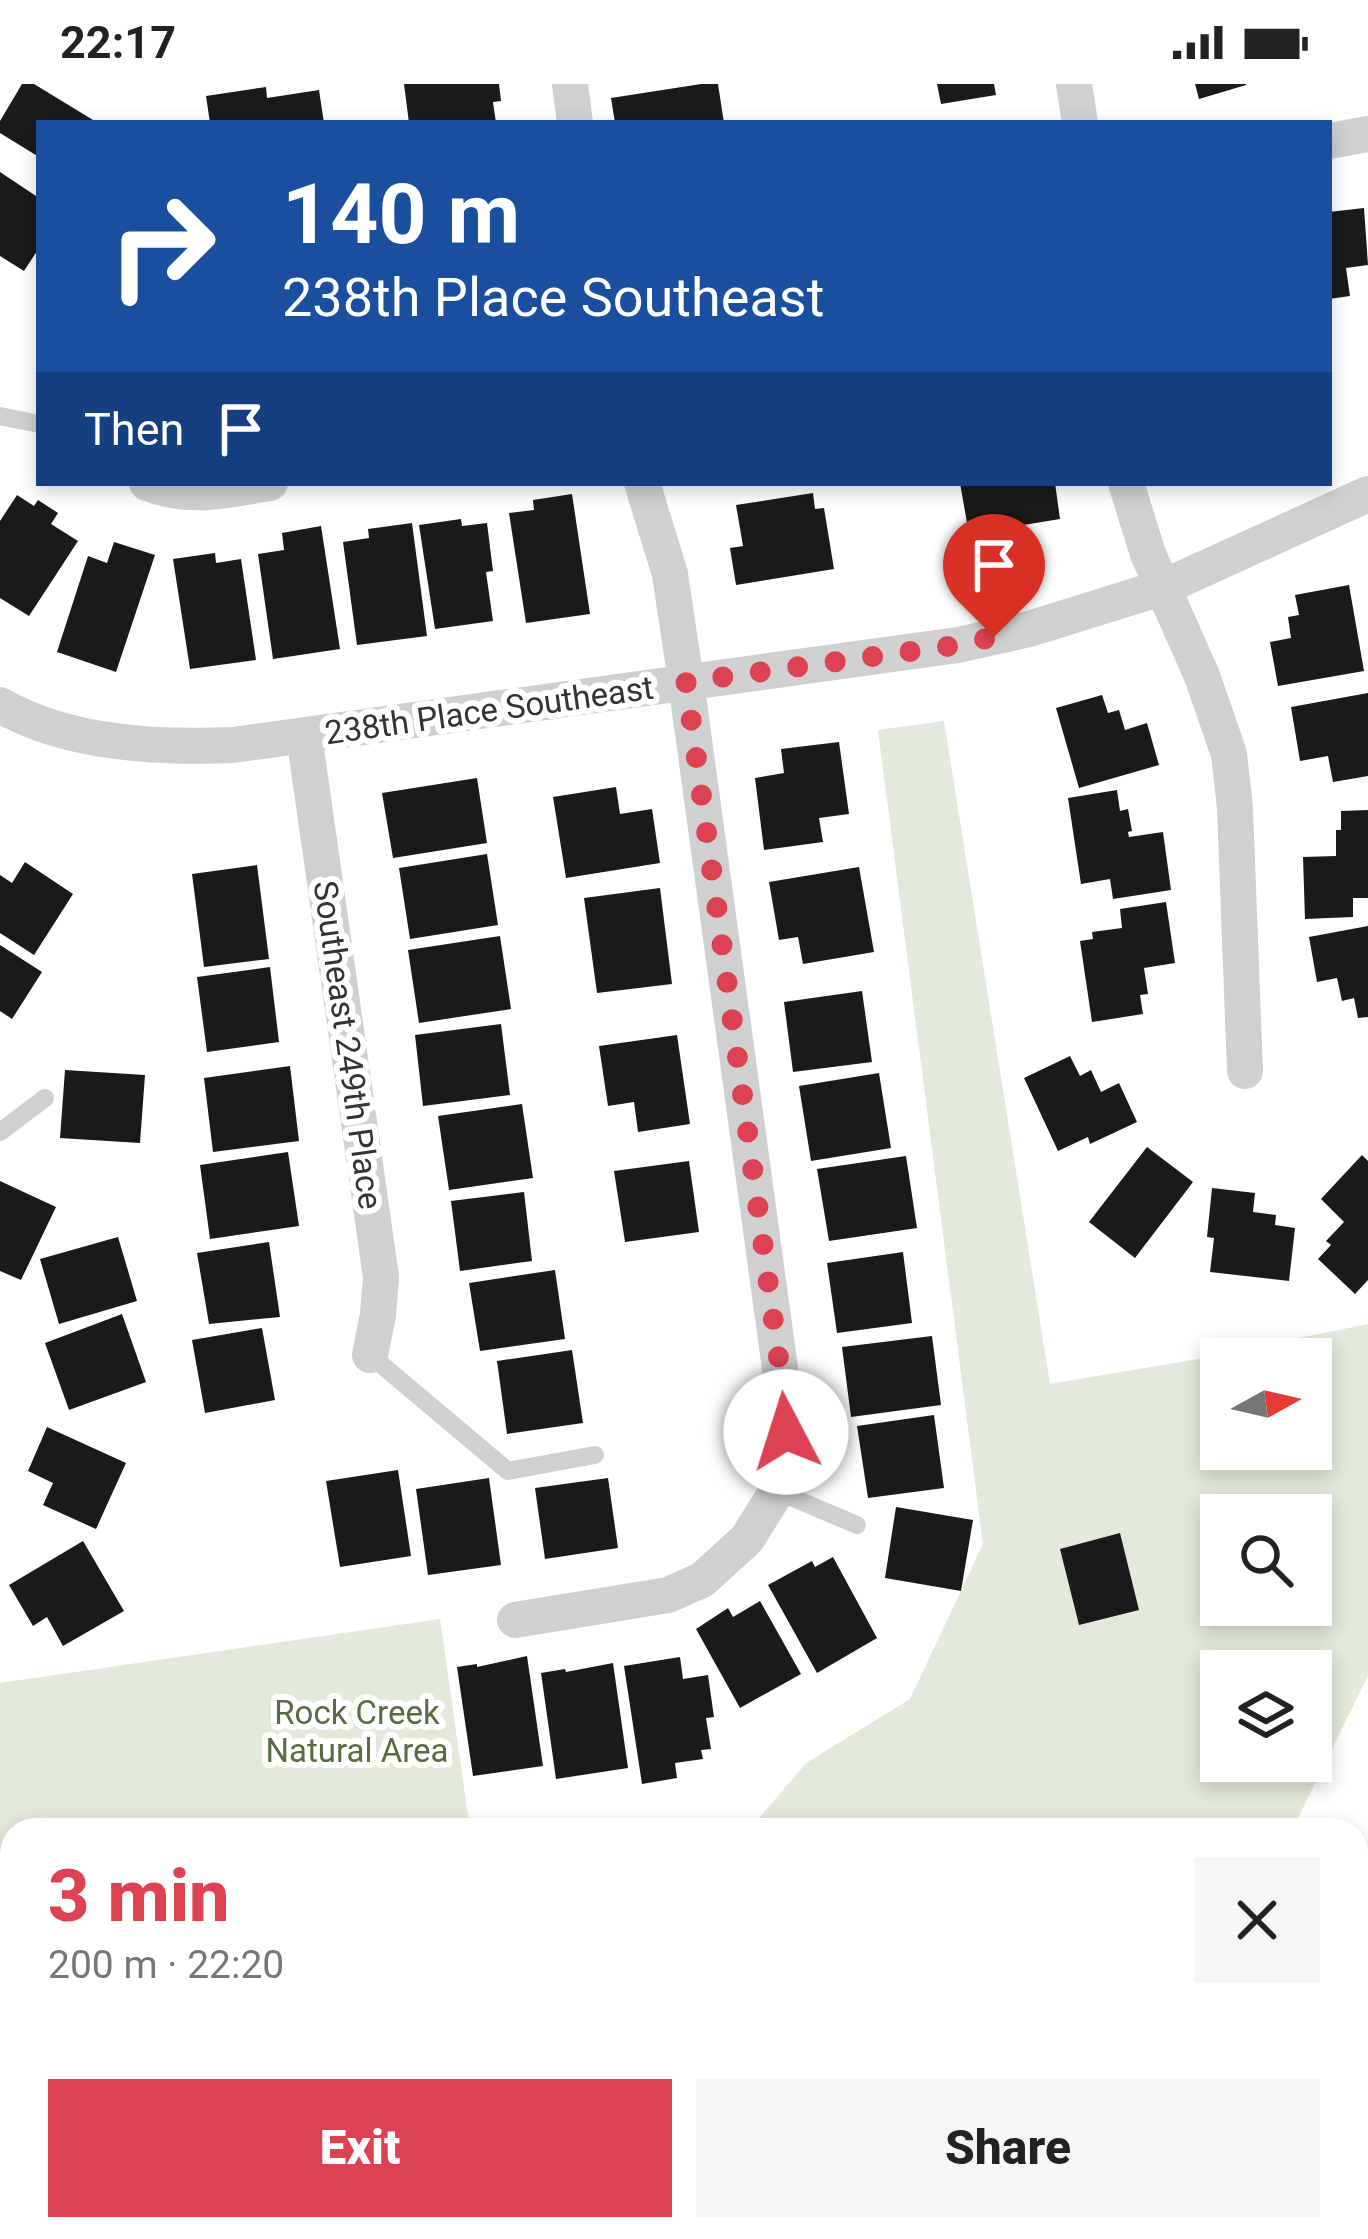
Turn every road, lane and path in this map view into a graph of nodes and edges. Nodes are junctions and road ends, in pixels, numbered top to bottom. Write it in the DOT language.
graph roads {
  1 [pos="570,84"];
  2 [pos="1074,84"];
  3 [pos="575,120"];
  4 [pos="1080,120"];
  5 [pos="1368,134"];
  6 [pos="1332,140"];
  7 [pos="0,416"];
  8 [pos="36,423"];
  9 [pos="154,486"];
  10 [pos="251,486"];
  11 [pos="643,486"];
  12 [pos="1127,486"];
  13 [pos="1368,494"];
  14 [pos="1164,587"];
  15 [pos="686,682"];
  16 [pos="5,719"];
  17 [pos="304,736"];
  18 [pos="1245,1071"];
  19 [pos="45,1098"];
  20 [pos="0,1132"];
  21 [pos="370,1355"];
  22 [pos="595,1455"];
  23 [pos="777,1491"];
  24 [pos="857,1525"];
  25 [pos="515,1620"];
  1 -- 3 [label="street"];
  2 -- 4 [label="street"];
  5 -- 6 [label="street"];
  7 -- 8 [label="lane"];
  9 -- 10 [label="street"];
  11 -- 15 [label="street"];
  12 -- 14 [label="street"];
  13 -- 14 [label="street, 238th Place Southeast"];
  14 -- 15 [label="street, 238th Place Southeast"];
  14 -- 18 [label="street"];
  15 -- 17 [label="street, 238th Place Southeast"];
  15 -- 23 [label="street"];
  16 -- 17 [label="street, 238th Place Southeast"];
  17 -- 21 [label="street, Southeast 249th Place"];
  19 -- 20 [label="lane"];
  21 -- 22 [label="lane"];
  23 -- 24 [label="lane"];
  23 -- 25 [label="street"];
}
